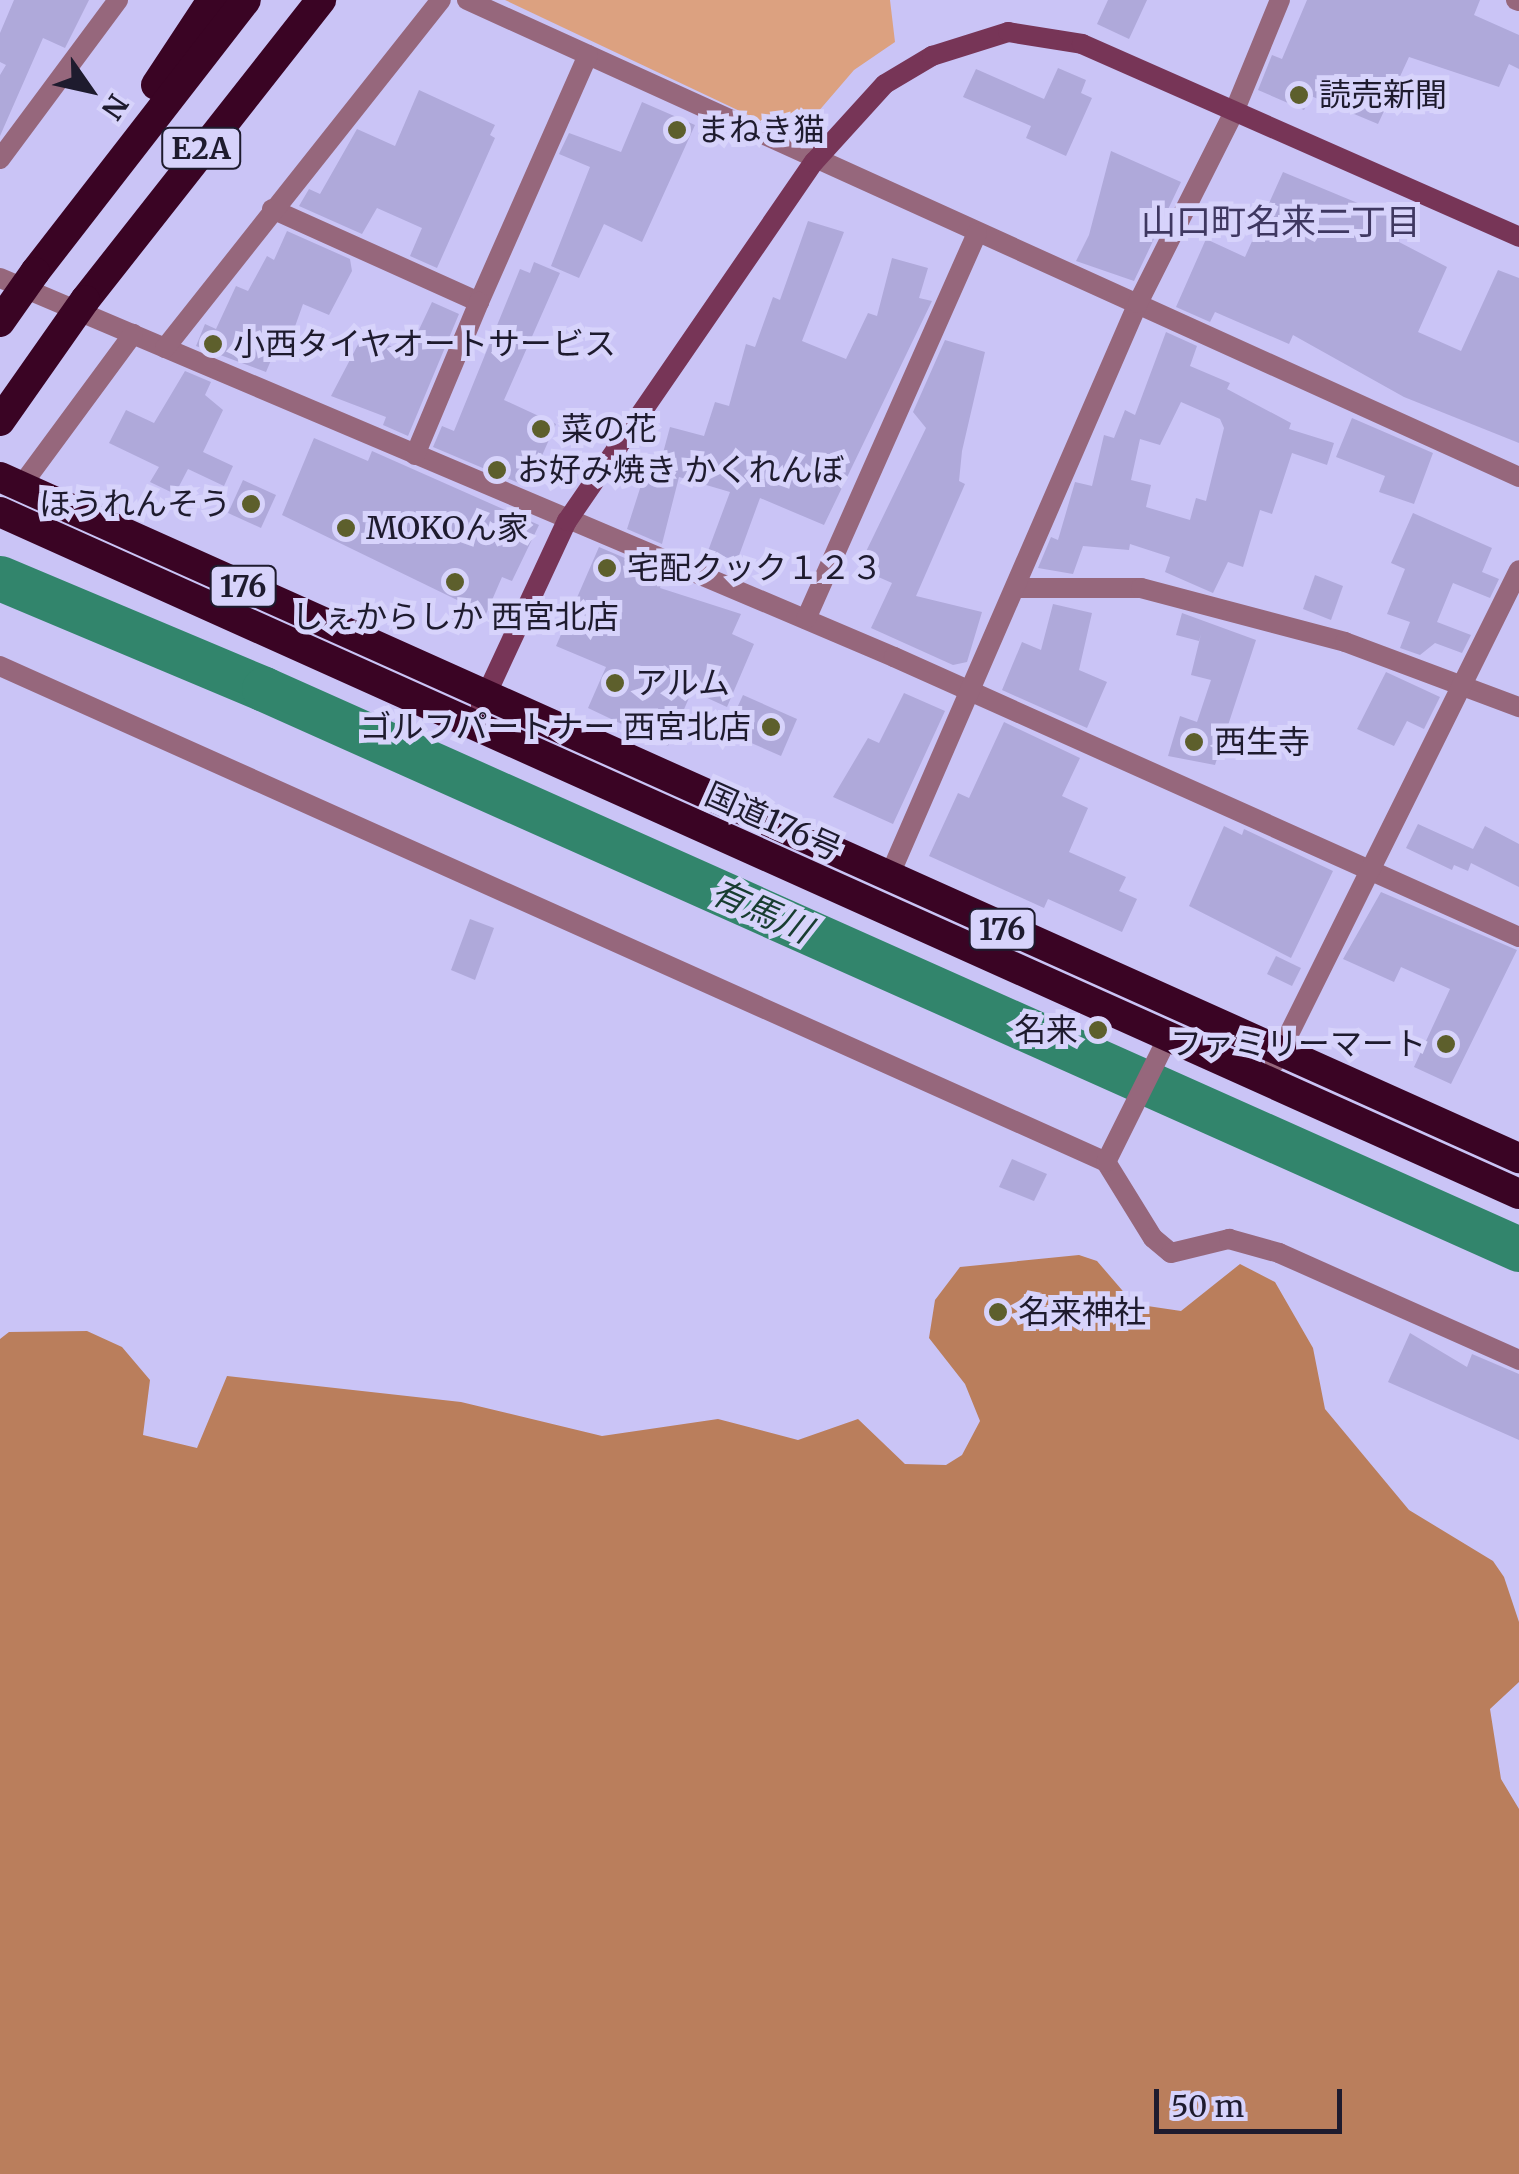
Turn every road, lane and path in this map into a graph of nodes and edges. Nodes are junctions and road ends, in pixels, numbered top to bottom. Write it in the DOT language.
graph roads {
  1 [pos="118,0"];
  2 [pos="212,0"];
  3 [pos="246,0"];
  4 [pos="321,0"];
  5 [pos="441,0"];
  6 [pos="467,0"];
  7 [pos="1280,0"];
  8 [pos="588,55"];
  9 [pos="1234,112"];
  10 [pos="0,159"];
  11 [pos="814,162"];
  12 [pos="272,209"];
  13 [pos="977,233"];
  14 [pos="1519,236"];
  15 [pos="35,272"];
  16 [pos="0,278"];
  17 [pos="479,302"];
  18 [pos="1138,303"];
  19 [pos="0,322"];
  20 [pos="133,334"];
  21 [pos="165,348"];
  22 [pos="0,421"];
  23 [pos="415,455"];
  24 [pos="1519,477"];
  25 [pos="11,481"];
  26 [pos="0,512"];
  27 [pos="567,520"];
  28 [pos="1519,570"];
  29 [pos="1017,588"];
  30 [pos="806,620"];
  31 [pos="0,666"];
  32 [pos="1462,684"];
  33 [pos="968,694"];
  34 [pos="486,696"];
  35 [pos="1519,707"];
  36 [pos="469,727"];
  37 [pos="1366,870"];
  38 [pos="888,879"];
  39 [pos="1519,937"];
  40 [pos="1162,1048"];
  41 [pos="1280,1051"];
  42 [pos="1265,1082"];
  43 [pos="1519,1158"];
  44 [pos="1106,1162"];
  45 [pos="1519,1194"];
  46 [pos="1519,1360"];
  1 -- 10 [label="street"];
  2 -- 15 [label="highway"];
  3 -- 15 [label="highway, E2A"];
  4 -- 22 [label="highway, E2A, bridge"];
  5 -- 12 [label="street"];
  6 -- 8 [label="street"];
  7 -- 9 [label="street"];
  8 -- 11 [label="street"];
  8 -- 17 [label="street"];
  9 -- 11 [label="street"];
  9 -- 14 [label="street"];
  9 -- 18 [label="street"];
  11 -- 13 [label="street"];
  11 -- 27 [label="street"];
  12 -- 17 [label="street"];
  12 -- 21 [label="street"];
  13 -- 18 [label="street"];
  13 -- 30 [label="street"];
  15 -- 19 [label="highway, E2A, bridge"];
  16 -- 20 [label="street"];
  17 -- 23 [label="street"];
  18 -- 24 [label="street"];
  18 -- 29 [label="street"];
  20 -- 21 [label="street"];
  20 -- 25 [label="street"];
  21 -- 23 [label="street"];
  23 -- 27 [label="street"];
  25 -- 34 [label="highway, 国道176号 / 176"];
  26 -- 36 [label="highway, 国道176号 / 176"];
  27 -- 30 [label="street"];
  27 -- 34 [label="street"];
  28 -- 32 [label="street"];
  29 -- 32 [label="street"];
  29 -- 33 [label="street"];
  30 -- 33 [label="street"];
  31 -- 44 [label="street"];
  32 -- 35 [label="street"];
  32 -- 37 [label="street"];
  33 -- 37 [label="street"];
  33 -- 38 [label="street"];
  34 -- 36 [label="street"];
  34 -- 38 [label="highway, 国道176号 / 176"];
  36 -- 40 [label="highway, 国道176号 / 176"];
  37 -- 39 [label="street"];
  37 -- 41 [label="street"];
  38 -- 41 [label="highway, 国道176号 / 176"];
  40 -- 42 [label="highway, 国道176号 / 176"];
  40 -- 44 [label="street"];
  41 -- 42 [label="street"];
  41 -- 43 [label="highway, 国道176号 / 176"];
  42 -- 45 [label="highway, 国道176号 / 176"];
  44 -- 46 [label="street"];
}
